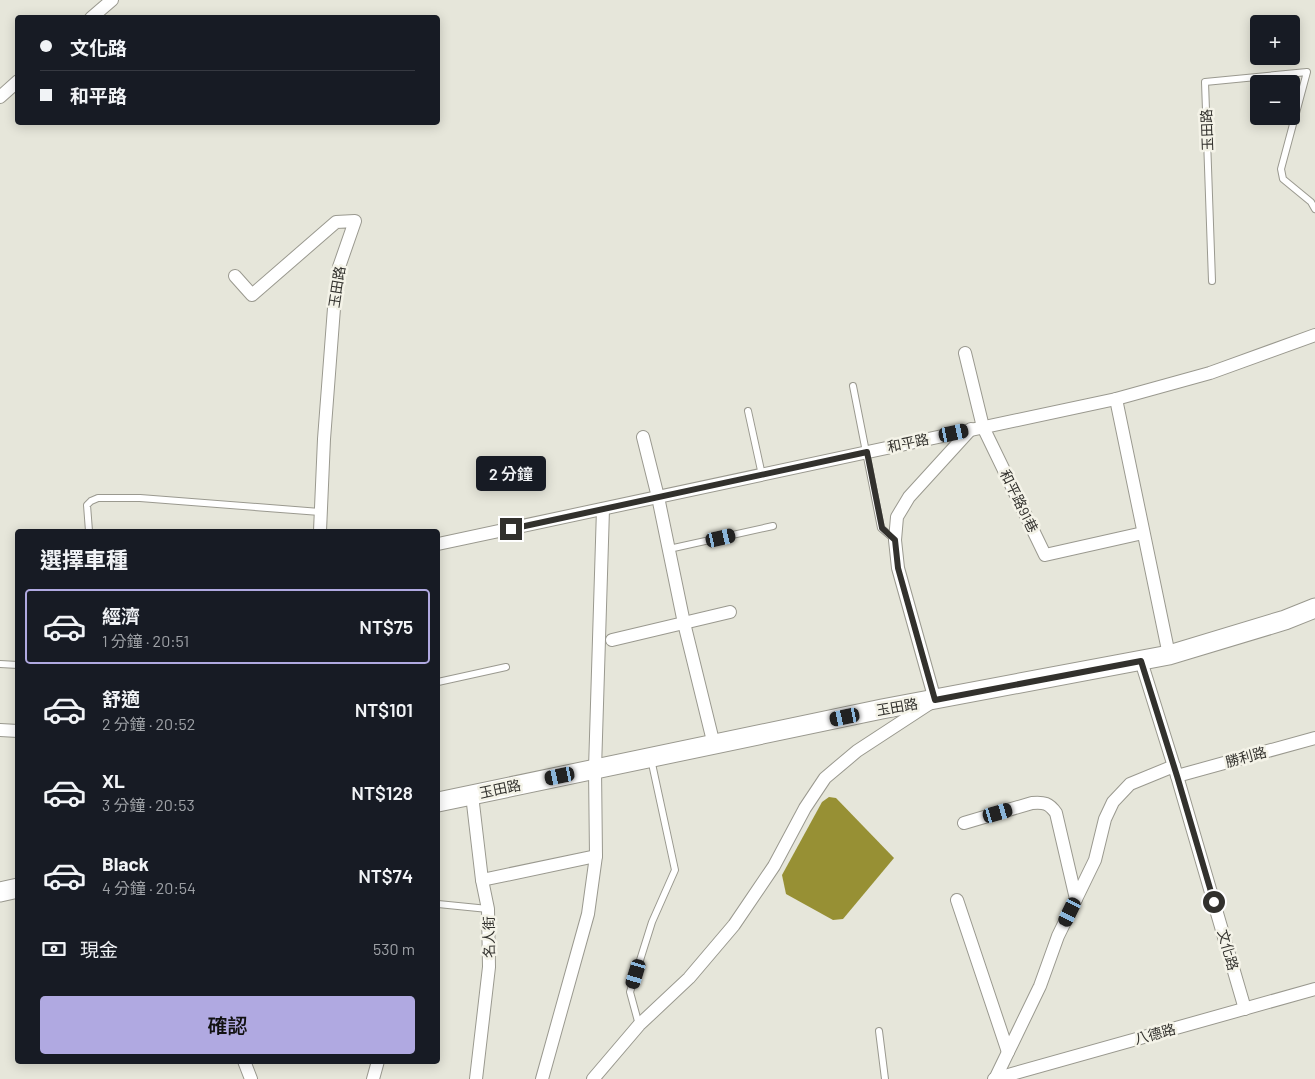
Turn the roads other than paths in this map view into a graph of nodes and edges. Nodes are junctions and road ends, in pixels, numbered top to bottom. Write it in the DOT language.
graph roads {
  1 [pos="112,0"];
  2 [pos="94,15"];
  3 [pos="15,84"];
  4 [pos="0,97"];
  5 [pos="1315,208"];
  6 [pos="235,276"];
  7 [pos="1212,281"];
  8 [pos="1315,335"];
  9 [pos="965,352"];
  10 [pos="853,386"];
  11 [pos="1116,399"];
  12 [pos="748,411"];
  13 [pos="977,428"];
  14 [pos="642,437"];
  15 [pos="867,452"];
  16 [pos="762,475"];
  17 [pos="658,498"];
  18 [pos="603,509"];
  19 [pos="320,512"];
  20 [pos="773,526"];
  21 [pos="88,529"];
  22 [pos="320,529"];
  23 [pos="1143,533"];
  24 [pos="895,540"];
  25 [pos="440,544"];
  26 [pos="668,549"];
  27 [pos="1315,608"];
  28 [pos="730,612"];
  29 [pos="684,623"];
  30 [pos="612,640"];
  31 [pos="1169,655"];
  32 [pos="1141,661"];
  33 [pos="0,664"];
  34 [pos="15,665"];
  35 [pos="506,667"];
  36 [pos="440,682"];
  37 [pos="935,700"];
  38 [pos="0,730"];
  39 [pos="15,731"];
  40 [pos="1315,738"];
  41 [pos="714,745"];
  42 [pos="651,758"];
  43 [pos="595,769"];
  44 [pos="1176,771"];
  45 [pos="472,795"];
  46 [pos="440,802"];
  47 [pos="964,823"];
  48 [pos="596,856"];
  49 [pos="482,880"];
  50 [pos="15,889"];
  51 [pos="0,892"];
  52 [pos="1076,899"];
  53 [pos="957,900"];
  54 [pos="440,904"];
  55 [pos="488,909"];
  56 [pos="1315,989"];
  57 [pos="1245,1009"];
  58 [pos="639,1025"];
  59 [pos="879,1031"];
  60 [pos="1008,1052"];
  61 [pos="245,1064"];
  62 [pos="377,1064"];
  63 [pos="251,1079"];
  64 [pos="373,1079"];
  65 [pos="476,1079"];
  66 [pos="542,1079"];
  67 [pos="593,1079"];
  68 [pos="885,1079"];
  69 [pos="995,1079"];
  1 -- 2 [label="street"];
  3 -- 4 [label="street"];
  5 -- 7 [label="lane, 玉田路"];
  6 -- 19 [label="street, 玉田路"];
  8 -- 11 [label="street, 和平路"];
  9 -- 13 [label="street, 和平路91巷"];
  10 -- 15 [label="lane"];
  11 -- 13 [label="street, 和平路"];
  11 -- 23 [label="street"];
  12 -- 16 [label="lane"];
  13 -- 15 [label="street, 和平路"];
  13 -- 23 [label="street, 和平路91巷"];
  13 -- 24 [label="street"];
  14 -- 17 [label="street"];
  15 -- 16 [label="street, 和平路"];
  15 -- 24 [label="lane"];
  16 -- 17 [label="street, 和平路"];
  17 -- 18 [label="street, 和平路"];
  17 -- 26 [label="street"];
  18 -- 25 [label="street, 和平路"];
  18 -- 43 [label="street"];
  19 -- 21 [label="lane"];
  19 -- 22 [label="street, 玉田路"];
  20 -- 26 [label="lane"];
  23 -- 31 [label="street"];
  24 -- 37 [label="street"];
  26 -- 29 [label="street"];
  27 -- 31 [label="street, 玉田路"];
  28 -- 29 [label="street"];
  29 -- 30 [label="street"];
  29 -- 41 [label="street"];
  31 -- 32 [label="street, 玉田路"];
  32 -- 37 [label="street, 玉田路"];
  32 -- 44 [label="street, 文化路"];
  33 -- 34 [label="lane"];
  35 -- 36 [label="lane"];
  37 -- 41 [label="street, 玉田路"];
  37 -- 58 [label="street"];
  38 -- 39 [label="street"];
  40 -- 44 [label="street, 勝利路"];
  41 -- 42 [label="street, 玉田路"];
  42 -- 43 [label="street, 玉田路"];
  42 -- 58 [label="lane"];
  43 -- 45 [label="street, 玉田路"];
  43 -- 48 [label="street"];
  44 -- 52 [label="street, 勝利路"];
  44 -- 57 [label="street, 文化路"];
  45 -- 46 [label="street, 玉田路"];
  45 -- 49 [label="street, 名人街"];
  47 -- 52 [label="street"];
  48 -- 49 [label="street"];
  48 -- 66 [label="street"];
  49 -- 55 [label="street, 名人街"];
  50 -- 51 [label="street"];
  52 -- 60 [label="street, 勝利路"];
  53 -- 60 [label="street"];
  54 -- 55 [label="lane"];
  55 -- 65 [label="street, 名人街"];
  56 -- 57 [label="street, 八德路"];
  57 -- 69 [label="street, 八德路"];
  58 -- 67 [label="street"];
  59 -- 68 [label="lane"];
  60 -- 69 [label="street, 勝利路"];
  61 -- 63 [label="street"];
  62 -- 64 [label="street"];
}
